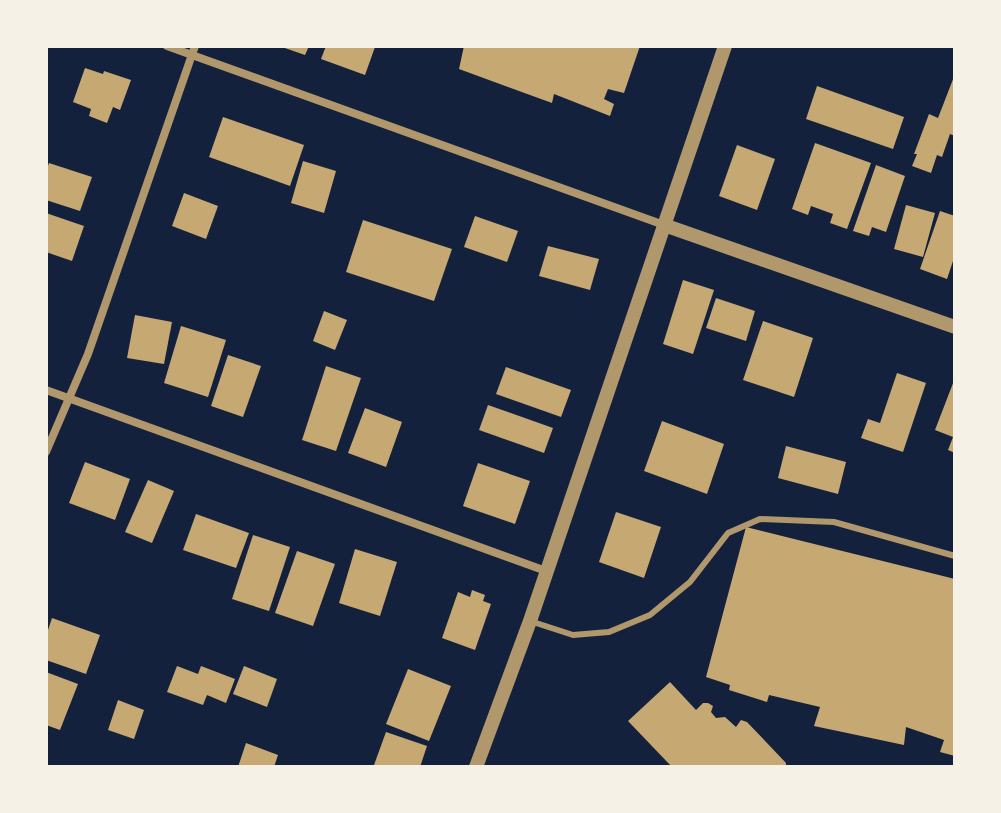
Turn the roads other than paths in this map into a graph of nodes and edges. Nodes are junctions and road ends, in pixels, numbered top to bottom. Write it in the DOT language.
graph roads {
  1 [pos="167,46"];
  2 [pos="725,46"];
  3 [pos="194,50"];
  4 [pos="664,225"];
  5 [pos="955,327"];
  6 [pos="46,390"];
  7 [pos="67,398"];
  8 [pos="46,452"];
  9 [pos="955,556"];
  10 [pos="546,571"];
  11 [pos="530,621"];
  12 [pos="476,767"];
  1 -- 3 [label="street"];
  2 -- 4 [label="street"];
  3 -- 4 [label="street"];
  3 -- 7 [label="street"];
  4 -- 5 [label="street"];
  4 -- 10 [label="street"];
  6 -- 7 [label="street"];
  7 -- 8 [label="street"];
  7 -- 10 [label="street"];
  9 -- 11 [label="lane"];
  10 -- 11 [label="street"];
  11 -- 12 [label="street"];
}
